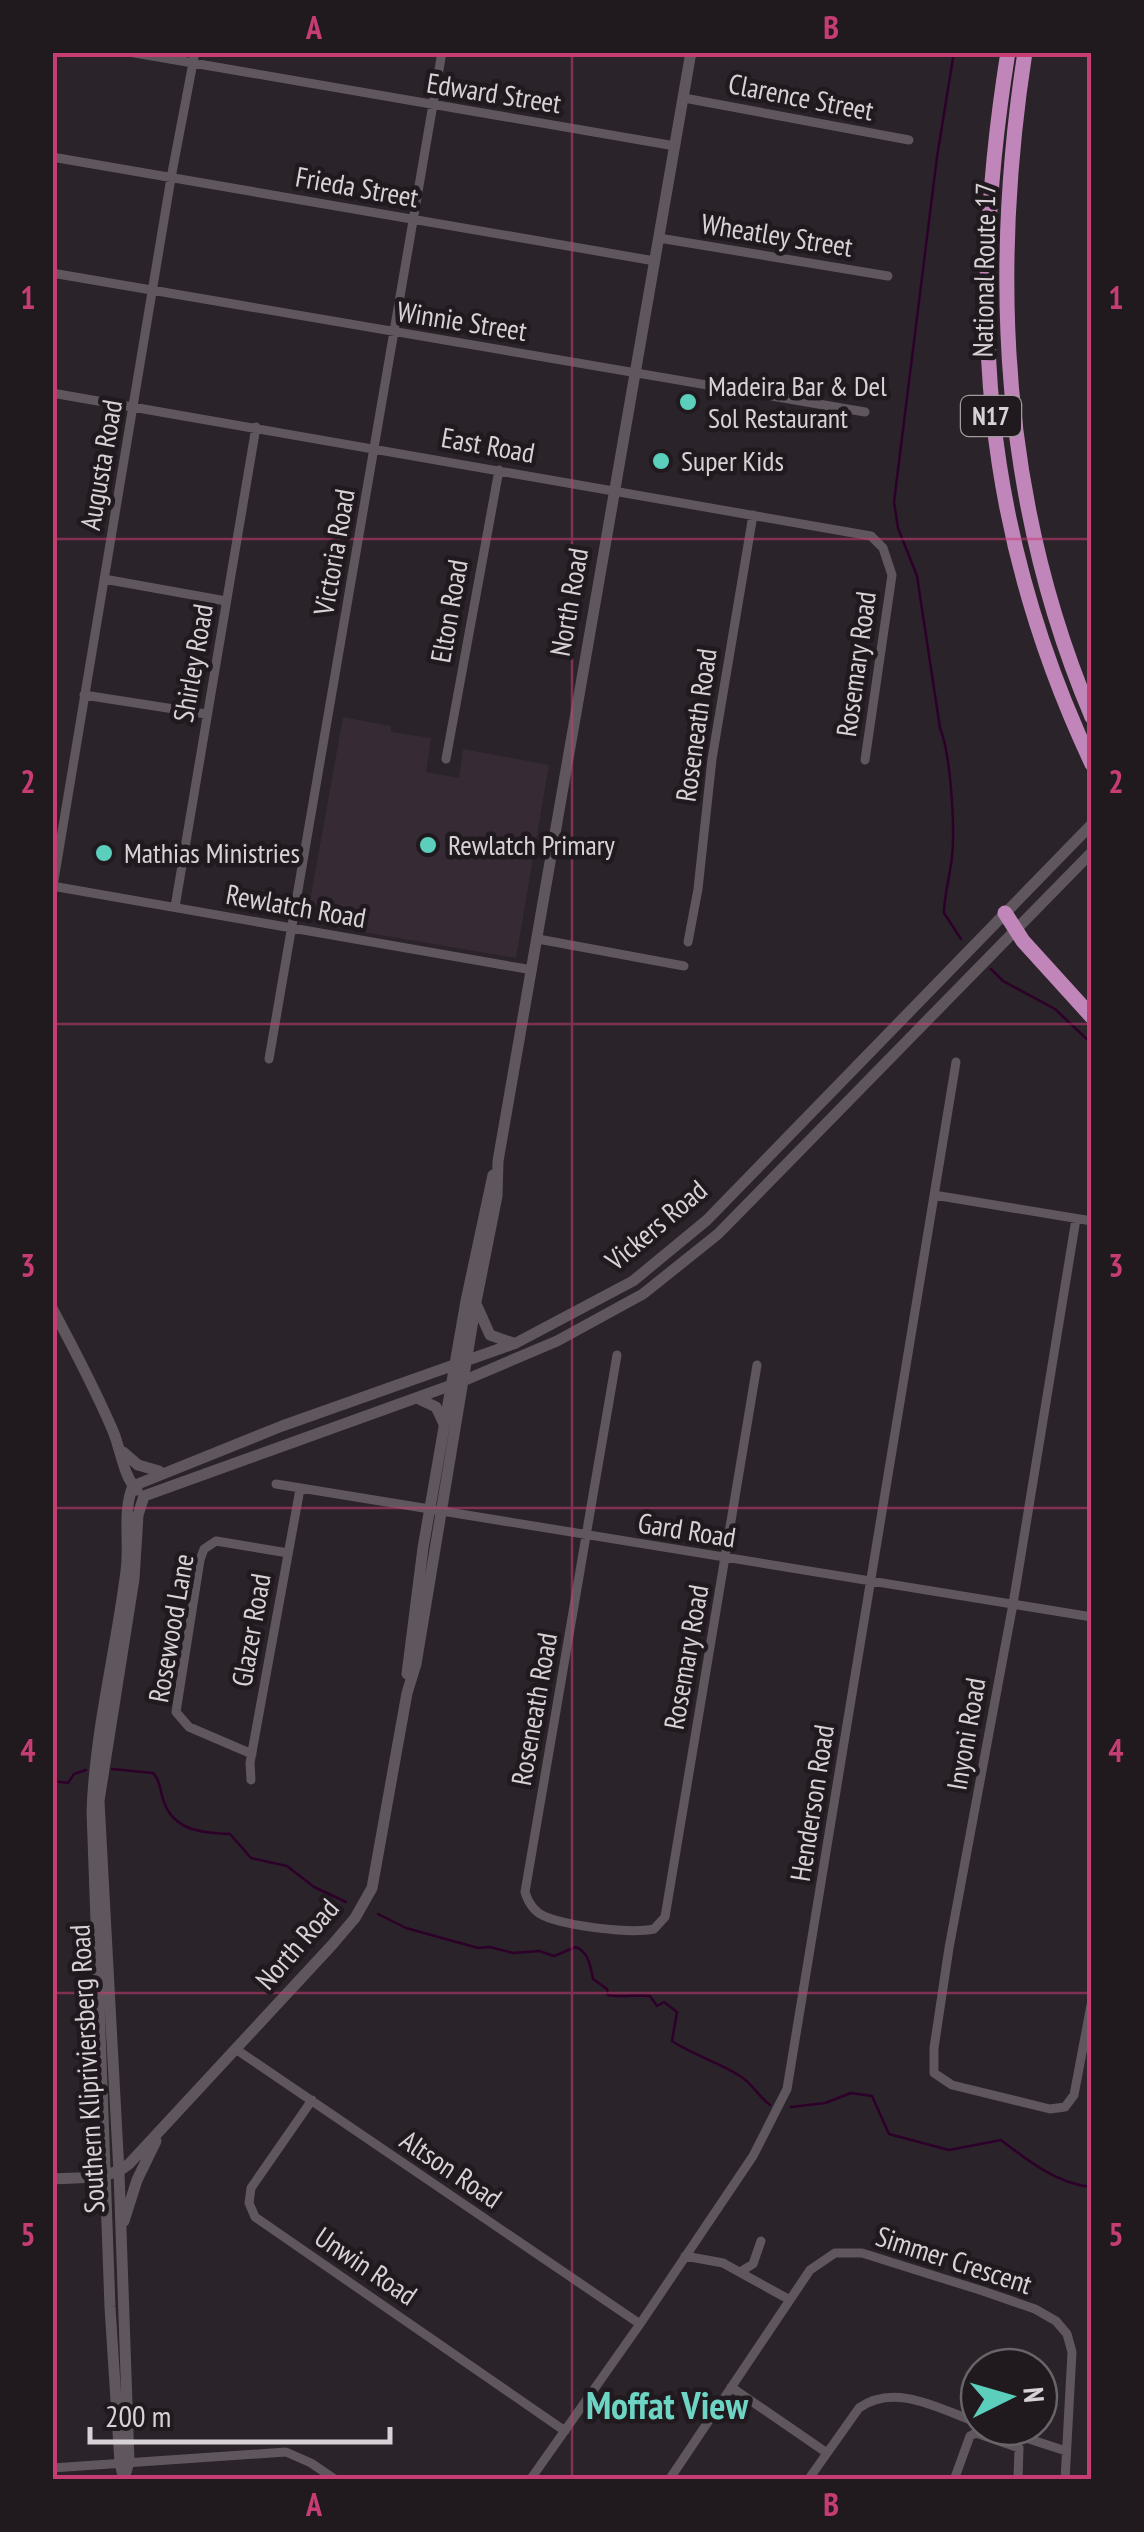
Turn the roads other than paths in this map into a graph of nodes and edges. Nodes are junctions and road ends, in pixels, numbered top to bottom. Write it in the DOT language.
graph roads {
  1 [pos="129,52"];
  2 [pos="442,52"];
  3 [pos="691,52"];
  4 [pos="1008,52"];
  5 [pos="1025,52"];
  6 [pos="194,58"];
  7 [pos="684,98"];
  8 [pos="432,106"];
  9 [pos="909,140"];
  10 [pos="675,146"];
  11 [pos="52,157"];
  12 [pos="171,178"];
  13 [pos="414,219"];
  14 [pos="659,238"];
  15 [pos="654,261"];
  16 [pos="52,273"];
  17 [pos="888,276"];
  18 [pos="154,292"];
  19 [pos="394,332"];
  20 [pos="634,372"];
  21 [pos="52,393"];
  22 [pos="134,406"];
  23 [pos="866,412"];
  24 [pos="256,427"];
  25 [pos="374,448"];
  26 [pos="499,470"];
  27 [pos="613,491"];
  28 [pos="752,514"];
  29 [pos="892,575"];
  30 [pos="104,578"];
  31 [pos="226,601"];
  32 [pos="84,694"];
  33 [pos="206,714"];
  34 [pos="1092,718"];
  35 [pos="446,759"];
  36 [pos="865,760"];
  37 [pos="1092,764"];
  38 [pos="1092,824"];
  39 [pos="1090,854"];
  40 [pos="53,886"];
  41 [pos="174,908"];
  42 [pos="1004,912"];
  43 [pos="290,928"];
  44 [pos="1014,928"];
  45 [pos="538,938"];
  46 [pos="688,942"];
  47 [pos="684,966"];
  48 [pos="532,970"];
  49 [pos="1092,1017"];
  50 [pos="269,1059"];
  51 [pos="956,1062"];
  52 [pos="498,1162"];
  53 [pos="934,1195"];
  54 [pos="1076,1219"];
  55 [pos="1092,1222"];
  56 [pos="476,1302"];
  57 [pos="52,1308"];
  58 [pos="516,1343"];
  59 [pos="617,1356"];
  60 [pos="460,1363"];
  61 [pos="758,1365"];
  62 [pos="457,1383"];
  63 [pos="415,1398"];
  64 [pos="444,1424"];
  65 [pos="120,1449"];
  66 [pos="166,1471"];
  67 [pos="276,1484"];
  68 [pos="133,1486"];
  69 [pos="300,1489"];
  70 [pos="144,1496"];
  71 [pos="436,1512"];
  72 [pos="586,1537"];
  73 [pos="288,1554"];
  74 [pos="725,1559"];
  75 [pos="870,1582"];
  76 [pos="1012,1604"];
  77 [pos="1092,1617"];
  78 [pos="252,1754"];
  79 [pos="251,1780"];
  80 [pos="670,1896"];
  81 [pos="1092,2000"];
  82 [pos="105,2009"];
  83 [pos="237,2050"];
  84 [pos="312,2100"];
  85 [pos="159,2133"];
  86 [pos="113,2174"];
  87 [pos="52,2179"];
  88 [pos="762,2241"];
  89 [pos="121,2242"];
  90 [pos="685,2256"];
  91 [pos="740,2272"];
  92 [pos="790,2300"];
  93 [pos="640,2324"];
  94 [pos="731,2388"];
  95 [pos="959,2416"];
  96 [pos="565,2431"];
  97 [pos="1051,2447"];
  98 [pos="1066,2452"];
  99 [pos="827,2453"];
  100 [pos="124,2463"];
  101 [pos="52,2468"];
  102 [pos="124,2479"];
  103 [pos="1018,2479"];
  104 [pos="336,2480"];
  105 [pos="530,2480"];
  106 [pos="669,2480"];
  107 [pos="808,2480"];
  108 [pos="954,2480"];
  109 [pos="1064,2480"];
  1 -- 6 [label="street, Edward Street"];
  2 -- 8 [label="street, Victoria Road"];
  3 -- 7 [label="main road, North Road"];
  4 -- 37 [label="highway, N17"];
  5 -- 34 [label="highway, National Route 17 / N17"];
  6 -- 8 [label="street, Edward Street"];
  6 -- 12 [label="street, Augusta Road"];
  7 -- 9 [label="street, Clarence Street"];
  7 -- 10 [label="main road, North Road"];
  8 -- 10 [label="street, Edward Street"];
  8 -- 13 [label="street, Victoria Road"];
  10 -- 14 [label="main road, North Road"];
  11 -- 12 [label="street, Frieda Street"];
  12 -- 13 [label="street, Frieda Street"];
  12 -- 18 [label="street, Augusta Road"];
  13 -- 15 [label="street, Frieda Street"];
  13 -- 19 [label="street, Victoria Road"];
  14 -- 15 [label="main road, North Road"];
  14 -- 17 [label="street, Wheatley Street"];
  15 -- 20 [label="main road, North Road"];
  16 -- 18 [label="street, Winnie Street"];
  18 -- 19 [label="street, Winnie Street"];
  18 -- 22 [label="street, Augusta Road"];
  19 -- 20 [label="street, Winnie Street"];
  19 -- 25 [label="street, Victoria Road"];
  20 -- 23 [label="street, Winnie Street"];
  20 -- 27 [label="main road, North Road"];
  21 -- 22 [label="street, East Road"];
  22 -- 24 [label="street, East Road"];
  22 -- 30 [label="street, Augusta Road"];
  24 -- 25 [label="street, East Road"];
  24 -- 31 [label="street, Shirley Road"];
  25 -- 26 [label="street, East Road"];
  25 -- 43 [label="street, Victoria Road"];
  26 -- 27 [label="street, East Road"];
  26 -- 35 [label="street, Elton Road"];
  27 -- 28 [label="street, East Road"];
  27 -- 45 [label="main road, North Road"];
  28 -- 29 [label="street, East Road"];
  28 -- 46 [label="street, Roseneath Road"];
  29 -- 36 [label="street, Rosemary Road"];
  30 -- 31 [label="street"];
  30 -- 32 [label="street, Augusta Road"];
  31 -- 33 [label="street, Shirley Road"];
  32 -- 33 [label="street"];
  32 -- 40 [label="street, Augusta Road"];
  33 -- 41 [label="street, Shirley Road"];
  38 -- 42 [label="main road, Vickers Road"];
  39 -- 44 [label="main road, Vickers Road"];
  40 -- 41 [label="street, Rewlatch Road"];
  41 -- 43 [label="street, Rewlatch Road"];
  42 -- 44 [label="highway"];
  42 -- 58 [label="main road, Vickers Road"];
  43 -- 48 [label="street, Rewlatch Road"];
  43 -- 50 [label="street, Victoria Road"];
  44 -- 49 [label="highway"];
  44 -- 62 [label="main road, Vickers Road"];
  45 -- 47 [label="street"];
  45 -- 48 [label="main road, North Road"];
  48 -- 52 [label="main road, North Road"];
  51 -- 53 [label="street, Henderson Road"];
  52 -- 56 [label="main road, North Road"];
  52 -- 60 [label="main road, North Road"];
  53 -- 54 [label="street"];
  53 -- 75 [label="street, Henderson Road"];
  54 -- 55 [label="street"];
  54 -- 76 [label="street, Inyoni Road"];
  56 -- 58 [label="main road"];
  56 -- 60 [label="main road, North Road"];
  57 -- 65 [label="main road, Southern Klipriviersberg Road"];
  58 -- 60 [label="main road, Vickers Road"];
  59 -- 72 [label="street, Roseneath Road"];
  60 -- 62 [label="main road, North Road"];
  60 -- 66 [label="main road, Vickers Road"];
  61 -- 74 [label="street, Rosemary Road"];
  62 -- 63 [label="main road, Vickers Road"];
  62 -- 64 [label="main road, North Road"];
  62 -- 71 [label="main road, North Road"];
  63 -- 64 [label="main road"];
  63 -- 70 [label="main road, Vickers Road"];
  64 -- 71 [label="main road, North Road"];
  65 -- 66 [label="main road"];
  65 -- 68 [label="main road, Southern Klipriviersberg Road"];
  66 -- 68 [label="main road, Vickers Road"];
  67 -- 69 [label="street, Gard Road"];
  68 -- 70 [label="main road, Southern Klipriviersberg Road"];
  68 -- 82 [label="main road, Southern Klipriviersberg Road"];
  69 -- 71 [label="street, Gard Road"];
  69 -- 73 [label="street, Glazer Road"];
  70 -- 82 [label="main road, Southern Klipriviersberg Road"];
  71 -- 72 [label="street, Gard Road"];
  71 -- 83 [label="main road, North Road"];
  72 -- 74 [label="street, Gard Road"];
  72 -- 80 [label="street, Roseneath Road"];
  73 -- 78 [label="street, Glazer Road"];
  73 -- 78 [label="street, Rosewood Lane"];
  74 -- 75 [label="street, Gard Road"];
  74 -- 80 [label="street, Rosemary Road"];
  75 -- 76 [label="street, Gard Road"];
  75 -- 90 [label="street, Henderson Road"];
  76 -- 77 [label="street, Gard Road"];
  76 -- 81 [label="street, Inyoni Road"];
  78 -- 79 [label="street, Glazer Road"];
  82 -- 86 [label="main road, Southern Klipriviersberg Road"];
  83 -- 84 [label="street, Altson Road"];
  83 -- 85 [label="main road, North Road"];
  84 -- 93 [label="street, Altson Road"];
  84 -- 96 [label="street, Unwin Road"];
  85 -- 86 [label="main road, North Road"];
  85 -- 89 [label="main road"];
  86 -- 87 [label="main road"];
  86 -- 89 [label="main road, Southern Klipriviersberg Road"];
  86 -- 100 [label="main road, Southern Klipriviersberg Road"];
  88 -- 91 [label="street"];
  89 -- 100 [label="main road, Southern Klipriviersberg Road"];
  90 -- 91 [label="street"];
  90 -- 93 [label="street, Henderson Road"];
  91 -- 92 [label="street"];
  92 -- 94 [label="street, Simmer Crescent"];
  92 -- 98 [label="street, Simmer Crescent"];
  93 -- 96 [label="street, Henderson Road"];
  94 -- 99 [label="street"];
  94 -- 106 [label="street, Simmer Crescent"];
  95 -- 99 [label="street"];
  96 -- 105 [label="street, Henderson Road"];
  97 -- 98 [label="street"];
  98 -- 109 [label="street, Simmer Crescent"];
  99 -- 107 [label="street"];
  100 -- 101 [label="street"];
  100 -- 102 [label="main road, Southern Klipriviersberg Road"];
  100 -- 104 [label="street"];
  103 -- 108 [label="street"];
}
